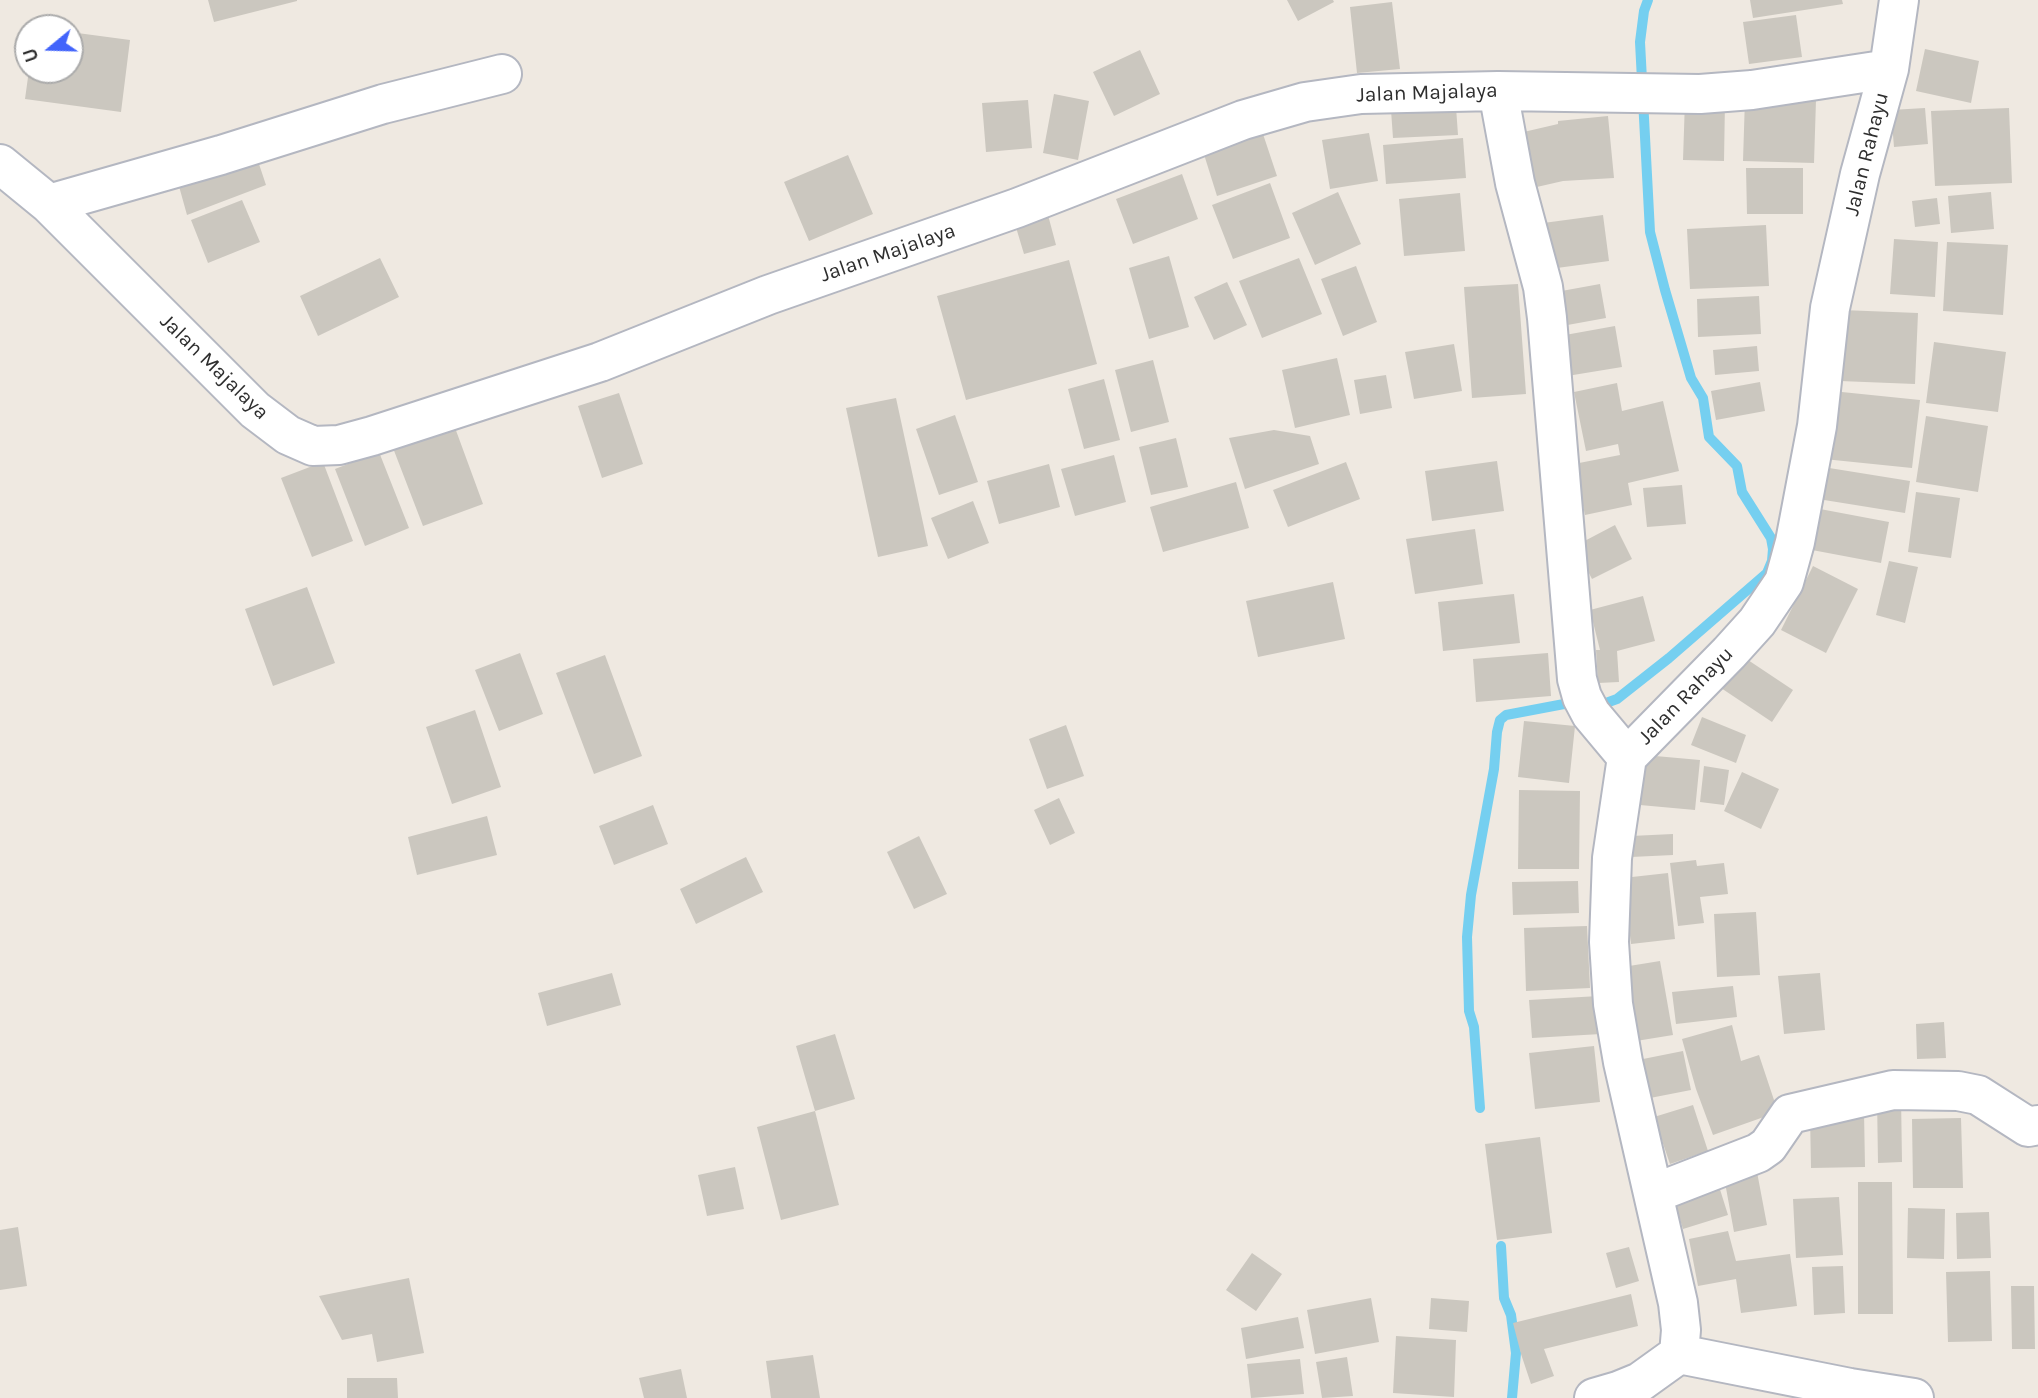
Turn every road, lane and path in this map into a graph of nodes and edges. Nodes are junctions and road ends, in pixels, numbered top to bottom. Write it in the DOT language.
graph roads {
  1 [pos="1899,0"];
  2 [pos="1889,69"];
  3 [pos="502,74"];
  4 [pos="1497,91"];
  5 [pos="0,164"];
  6 [pos="49,204"];
  7 [pos="1627,757"];
  8 [pos="2038,1125"];
  9 [pos="1655,1193"];
  10 [pos="1679,1354"];
  11 [pos="1594,1398"];
  12 [pos="1914,1398"];
  1 -- 2 [label="street, Jalan Rahayu"];
  2 -- 4 [label="street, Jalan Majalaya"];
  2 -- 7 [label="street, Jalan Rahayu"];
  3 -- 6 [label="street"];
  4 -- 6 [label="street, Jalan Majalaya"];
  4 -- 7 [label="street"];
  5 -- 6 [label="street, Jalan Majalaya"];
  7 -- 9 [label="street, Jalan Rahayu"];
  8 -- 9 [label="street"];
  9 -- 10 [label="street, Jalan Rahayu"];
  10 -- 11 [label="street"];
  10 -- 12 [label="street"];
}
